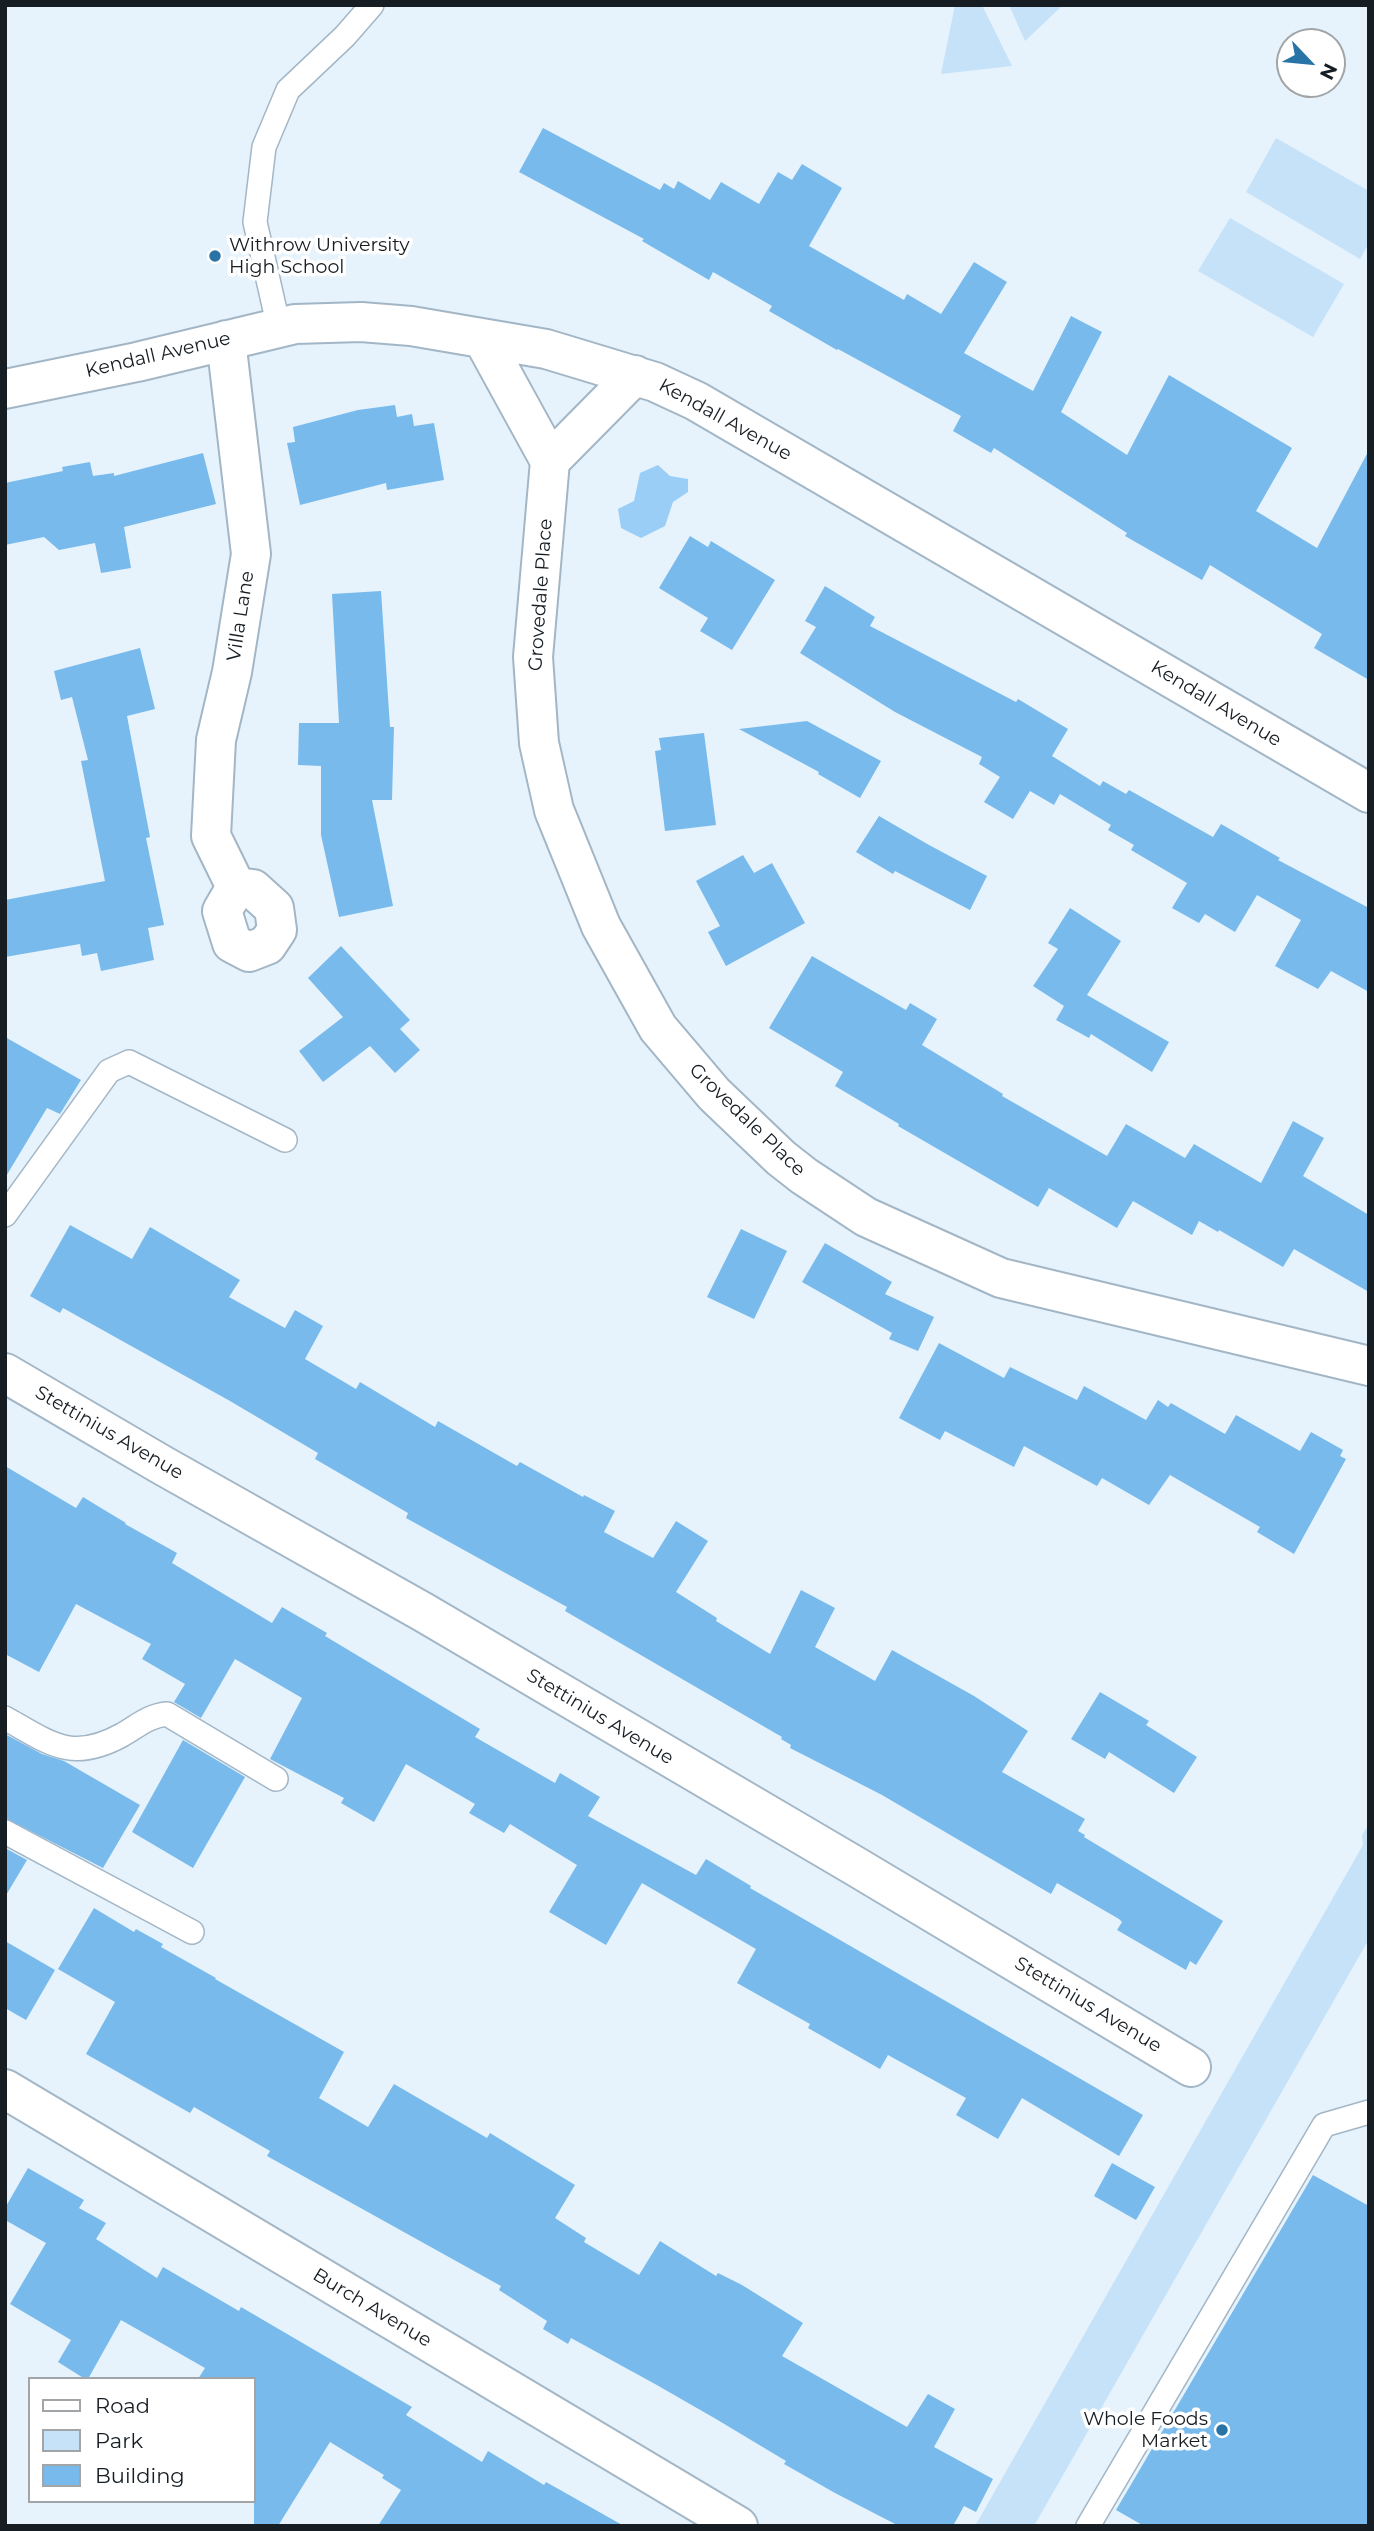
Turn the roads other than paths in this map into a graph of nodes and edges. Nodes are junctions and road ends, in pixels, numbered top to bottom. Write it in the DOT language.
graph roads {
  1 [pos="372,5"];
  2 [pos="279,328"];
  3 [pos="482,339"];
  4 [pos="226,340"];
  5 [pos="635,375"];
  6 [pos="5,389"];
  7 [pos="550,461"];
  8 [pos="1369,793"];
  9 [pos="236,887"];
  10 [pos="285,1140"];
  11 [pos="5,1215"];
  12 [pos="1369,1366"];
  13 [pos="5,1373"];
  14 [pos="5,1718"];
  15 [pos="276,1779"];
  16 [pos="5,1832"];
  17 [pos="192,1932"];
  18 [pos="1191,2067"];
  19 [pos="5,2089"];
  20 [pos="1369,2112"];
  21 [pos="738,2526"];
  22 [pos="1088,2526"];
  1 -- 2 [label="lane"];
  2 -- 3 [label="street, Kendall Avenue"];
  2 -- 4 [label="street, Kendall Avenue"];
  3 -- 5 [label="street, Kendall Avenue"];
  3 -- 7 [label="street"];
  4 -- 6 [label="street, Kendall Avenue"];
  4 -- 9 [label="street, Villa Lane"];
  5 -- 7 [label="street"];
  5 -- 8 [label="street, Kendall Avenue"];
  7 -- 12 [label="street, Grovedale Place"];
  10 -- 11 [label="lane"];
  13 -- 18 [label="street, Stettinius Avenue"];
  14 -- 15 [label="lane"];
  16 -- 17 [label="lane"];
  19 -- 21 [label="street, Burch Avenue"];
  20 -- 22 [label="lane"];
}
